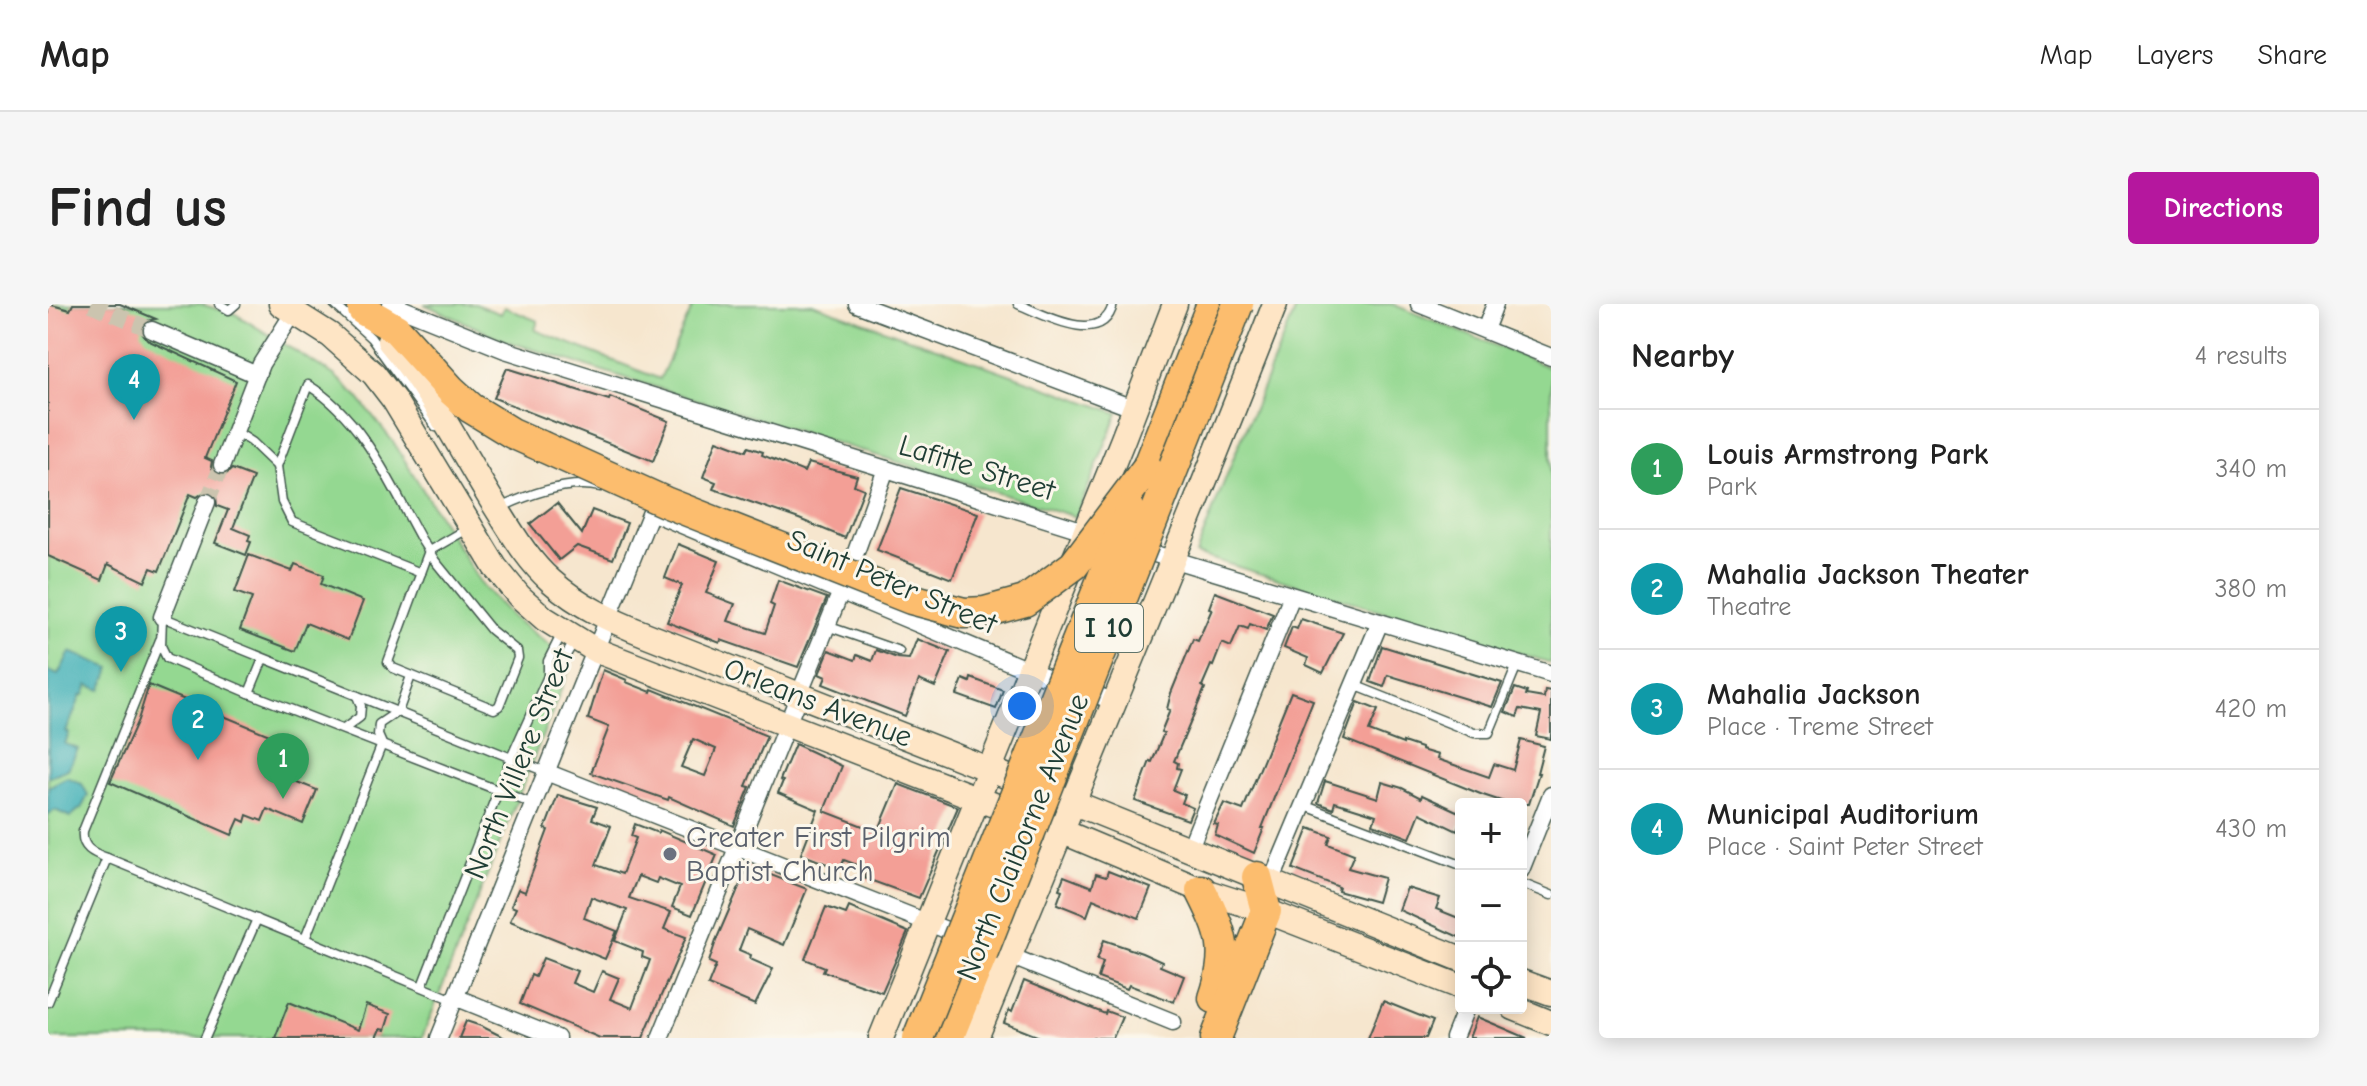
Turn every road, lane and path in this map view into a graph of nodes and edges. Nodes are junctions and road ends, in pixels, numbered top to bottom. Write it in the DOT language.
graph roads {
  1 [pos="219,304"];
  2 [pos="236,304"];
  3 [pos="857,304"];
  4 [pos="1018,304"];
  5 [pos="1113,304"];
  6 [pos="1175,304"];
  7 [pos="1212,304"];
  8 [pos="1238,304"];
  9 [pos="1275,304"];
  10 [pos="1419,304"];
  11 [pos="1495,304"];
  12 [pos="361,306"];
  13 [pos="292,307"];
  14 [pos="152,330"];
  15 [pos="1485,330"];
  16 [pos="1551,357"];
  17 [pos="257,375"];
  18 [pos="1135,409"];
  19 [pos="235,431"];
  20 [pos="222,465"];
  21 [pos="277,466"];
  22 [pos="1147,468"];
  23 [pos="886,469"];
  24 [pos="609,490"];
  25 [pos="207,502"];
  26 [pos="497,509"];
  27 [pos="651,512"];
  28 [pos="470,527"];
  29 [pos="1086,531"];
  30 [pos="429,551"];
  31 [pos="1171,560"];
  32 [pos="421,573"];
  33 [pos="841,590"];
  34 [pos="1292,596"];
  35 [pos="162,617"];
  36 [pos="608,619"];
  37 [pos="1380,622"];
  38 [pos="827,626"];
  39 [pos="161,637"];
  40 [pos="578,640"];
  41 [pos="899,651"];
  42 [pos="263,659"];
  43 [pos="1517,664"];
  44 [pos="1028,670"];
  45 [pos="1551,674"];
  46 [pos="411,676"];
  47 [pos="548,676"];
  48 [pos="1354,685"];
  49 [pos="249,693"];
  50 [pos="798,695"];
  51 [pos="357,696"];
  52 [pos="1113,701"];
  53 [pos="397,712"];
  54 [pos="786,725"];
  55 [pos="344,729"];
  56 [pos="382,744"];
  57 [pos="511,758"];
  58 [pos="989,769"];
  59 [pos="546,772"];
  60 [pos="498,790"];
  61 [pos="1551,795"];
  62 [pos="977,799"];
  63 [pos="1072,802"];
  64 [pos="533,804"];
  65 [pos="1303,805"];
  66 [pos="1061,831"];
  67 [pos="736,848"];
  68 [pos="1189,850"];
  69 [pos="1527,855"];
  70 [pos="107,858"];
  71 [pos="1455,863"];
  72 [pos="1527,885"];
  73 [pos="1201,890"];
  74 [pos="1265,890"];
  75 [pos="1551,895"];
  76 [pos="257,919"];
  77 [pos="927,922"];
  78 [pos="305,939"];
  79 [pos="996,955"];
  80 [pos="1455,957"];
  81 [pos="1455,984"];
  82 [pos="1527,984"];
  83 [pos="422,986"];
  84 [pos="1551,993"];
  85 [pos="455,998"];
  86 [pos="48,1002"];
  87 [pos="1527,1013"];
  88 [pos="1464,1014"];
  89 [pos="1551,1023"];
  90 [pos="1197,1032"];
  91 [pos="205,1038"];
  92 [pos="439,1038"];
  93 [pos="557,1038"];
  94 [pos="660,1038"];
  95 [pos="881,1038"];
  96 [pos="918,1038"];
  97 [pos="948,1038"];
  98 [pos="961,1038"];
  99 [pos="976,1038"];
  100 [pos="1454,1038"];
  1 -- 2 [label="lane"];
  3 -- 18 [label="street"];
  4 -- 5 [label="lane"];
  6 -- 18 [label="street, North Claiborne Avenue"];
  7 -- 22 [label="highway, I 10"];
  8 -- 79 [label="highway, I 10, bridge"];
  9 -- 31 [label="street, North Claiborne Avenue"];
  10 -- 15 [label="street"];
  11 -- 15 [label="street"];
  12 -- 22 [label="highway, bridge"];
  12 -- 23 [label="street, Lafitte Street"];
  12 -- 26 [label="street, Orleans Avenue"];
  13 -- 17 [label="street"];
  13 -- 28 [label="street, Orleans Avenue"];
  14 -- 17 [label="street"];
  15 -- 16 [label="street"];
  17 -- 19 [label="street"];
  18 -- 29 [label="street, North Claiborne Avenue"];
  19 -- 20 [label="street"];
  19 -- 21 [label="lane"];
  21 -- 30 [label="lane"];
  21 -- 32 [label="lane"];
  22 -- 96 [label="highway, I 10, bridge"];
  23 -- 29 [label="street, Lafitte Street"];
  23 -- 33 [label="street"];
  24 -- 26 [label="lane"];
  25 -- 35 [label="street"];
  26 -- 28 [label="street"];
  26 -- 36 [label="street, Orleans Avenue"];
  27 -- 33 [label="street, Saint Peter Street"];
  27 -- 36 [label="street, North Villere Street"];
  28 -- 30 [label="lane"];
  28 -- 40 [label="street, Orleans Avenue"];
  29 -- 31 [label="street, Lafitte Street"];
  29 -- 44 [label="street, North Claiborne Avenue"];
  30 -- 32 [label="lane"];
  30 -- 46 [label="lane"];
  31 -- 34 [label="street, Lafitte Street"];
  31 -- 52 [label="street, North Claiborne Avenue"];
  32 -- 46 [label="lane"];
  33 -- 38 [label="street"];
  33 -- 44 [label="street, Saint Peter Street"];
  34 -- 37 [label="street, Lafitte Street"];
  34 -- 68 [label="street"];
  35 -- 39 [label="lane"];
  35 -- 42 [label="lane"];
  36 -- 40 [label="street, North Villere Street"];
  36 -- 50 [label="street, Orleans Avenue"];
  37 -- 43 [label="street, Lafitte Street"];
  37 -- 48 [label="street"];
  38 -- 41 [label="lane"];
  38 -- 50 [label="street"];
  39 -- 49 [label="lane"];
  39 -- 70 [label="lane"];
  40 -- 47 [label="lane"];
  40 -- 47 [label="lane"];
  40 -- 54 [label="street, Orleans Avenue"];
  40 -- 59 [label="street, North Villere Street"];
  42 -- 49 [label="lane"];
  42 -- 51 [label="lane"];
  43 -- 45 [label="street, Lafitte Street"];
  43 -- 48 [label="lane"];
  44 -- 52 [label="street, Saint Peter Street"];
  44 -- 58 [label="street, North Claiborne Avenue"];
  46 -- 53 [label="lane"];
  47 -- 57 [label="lane"];
  48 -- 65 [label="street"];
  49 -- 55 [label="lane"];
  50 -- 54 [label="street"];
  50 -- 58 [label="street, Orleans Avenue"];
  51 -- 53 [label="lane"];
  51 -- 55 [label="lane"];
  52 -- 63 [label="street, North Claiborne Avenue"];
  53 -- 56 [label="lane"];
  53 -- 57 [label="lane"];
  54 -- 62 [label="street, Orleans Avenue"];
  54 -- 67 [label="street"];
  55 -- 56 [label="lane"];
  56 -- 60 [label="lane"];
  56 -- 78 [label="lane"];
  57 -- 59 [label="lane"];
  57 -- 60 [label="lane"];
  58 -- 62 [label="street, North Claiborne Avenue"];
  58 -- 63 [label="street, Orleans Avenue"];
  59 -- 64 [label="street, North Villere Street"];
  59 -- 67 [label="street"];
  60 -- 64 [label="lane"];
  60 -- 83 [label="lane"];
  61 -- 69 [label="street"];
  62 -- 66 [label="street, Orleans Avenue"];
  62 -- 77 [label="street, North Claiborne Avenue"];
  63 -- 66 [label="street, North Claiborne Avenue"];
  63 -- 68 [label="street, Orleans Avenue"];
  64 -- 85 [label="street, North Villere Street"];
  65 -- 71 [label="lane"];
  65 -- 74 [label="street"];
  66 -- 73 [label="street, Orleans Avenue"];
  66 -- 79 [label="street, North Claiborne Avenue"];
  67 -- 77 [label="street"];
  67 -- 94 [label="street"];
  68 -- 74 [label="street, Orleans Avenue"];
  70 -- 76 [label="lane"];
  70 -- 86 [label="lane"];
  72 -- 75 [label="lane"];
  73 -- 74 [label="street, Orleans Avenue"];
  73 -- 90 [label="highway"];
  74 -- 80 [label="street, Orleans Avenue"];
  74 -- 81 [label="street, Orleans Avenue"];
  74 -- 90 [label="highway"];
  76 -- 78 [label="lane"];
  76 -- 91 [label="lane"];
  77 -- 79 [label="street"];
  77 -- 95 [label="street, North Claiborne Avenue"];
  78 -- 83 [label="lane"];
  79 -- 90 [label="street"];
  79 -- 97 [label="highway, I 10"];
  79 -- 98 [label="highway"];
  79 -- 99 [label="street, North Claiborne Avenue"];
  82 -- 84 [label="street"];
  83 -- 85 [label="lane"];
  85 -- 92 [label="street, North Villere Street"];
  85 -- 93 [label="street"];
  87 -- 89 [label="street"];
  88 -- 100 [label="street"];
}
